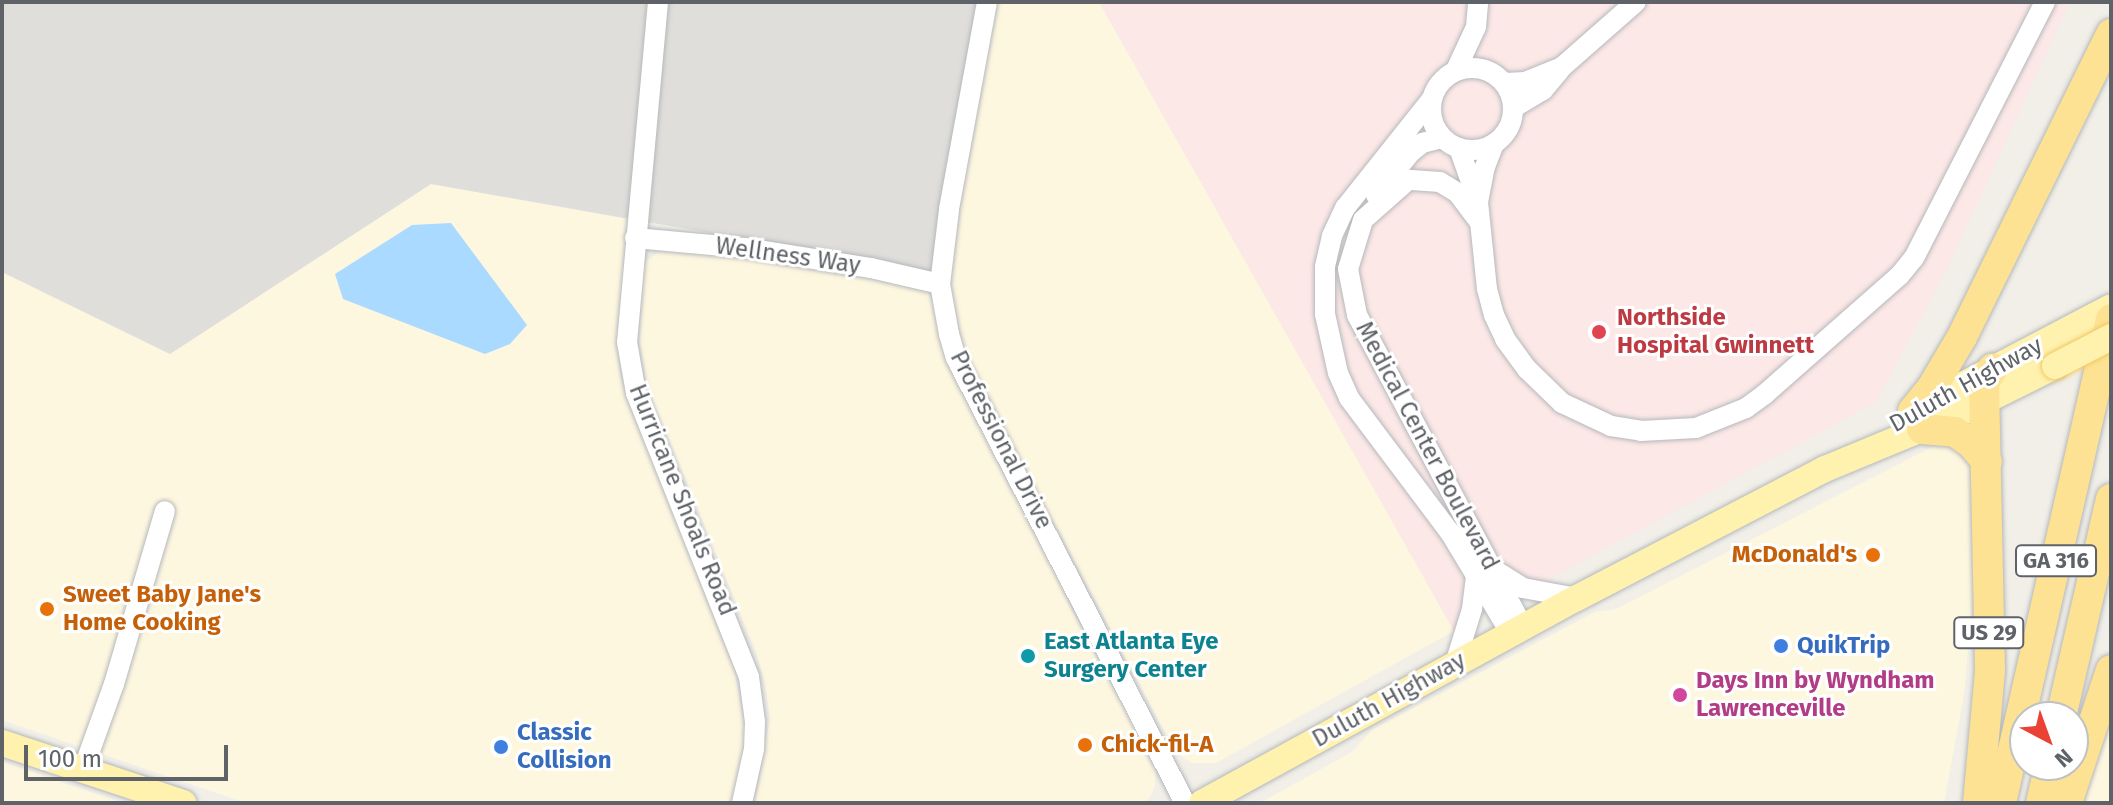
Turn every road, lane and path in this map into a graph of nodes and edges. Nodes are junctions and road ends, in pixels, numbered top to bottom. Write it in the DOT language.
graph roads {
  1 [pos="658,2"];
  2 [pos="987,2"];
  3 [pos="1478,2"];
  4 [pos="1636,2"];
  5 [pos="2045,2"];
  6 [pos="1476,27"];
  7 [pos="2111,34"];
  8 [pos="1562,67"];
  9 [pos="1456,70"];
  10 [pos="1488,70"];
  11 [pos="1505,83"];
  12 [pos="1431,100"];
  13 [pos="1513,108"];
  14 [pos="1450,143"];
  15 [pos="1494,144"];
  16 [pos="1479,212"];
  17 [pos="1363,220"];
  18 [pos="635,238"];
  19 [pos="940,284"];
  20 [pos="2111,307"];
  21 [pos="2111,319"];
  22 [pos="1962,337"];
  23 [pos="2111,337"];
  24 [pos="1991,382"];
  25 [pos="1918,420"];
  26 [pos="1987,462"];
  27 [pos="2111,499"];
  28 [pos="165,511"];
  29 [pos="1483,570"];
  30 [pos="1577,598"];
  31 [pos="1517,630"];
  32 [pos="1455,664"];
  33 [pos="2111,670"];
  34 [pos="2065,701"];
  35 [pos="2,743"];
  36 [pos="83,770"];
  37 [pos="2046,781"];
  38 [pos="183,803"];
  39 [pos="742,803"];
  40 [pos="1185,803"];
  41 [pos="1202,803"];
  42 [pos="1978,803"];
  43 [pos="2001,803"];
  44 [pos="2041,803"];
  45 [pos="2067,803"];
  1 -- 18 [label="street, Hurricane Shoals Road"];
  2 -- 19 [label="street, Professional Drive"];
  3 -- 6 [label="street"];
  4 -- 8 [label="street"];
  5 -- 16 [label="street"];
  6 -- 9 [label="street"];
  6 -- 10 [label="street"];
  7 -- 22 [label="highway"];
  8 -- 11 [label="street"];
  8 -- 13 [label="street"];
  9 -- 10 [label="street"];
  9 -- 12 [label="street"];
  10 -- 11 [label="street"];
  11 -- 13 [label="street"];
  12 -- 14 [label="street"];
  12 -- 29 [label="street, Medical Center Boulevard"];
  13 -- 15 [label="street"];
  14 -- 15 [label="street"];
  14 -- 16 [label="street"];
  14 -- 17 [label="street"];
  15 -- 16 [label="street"];
  16 -- 17 [label="street, Medical Center Boulevard"];
  17 -- 29 [label="street, Medical Center Boulevard"];
  18 -- 19 [label="street, Wellness Way"];
  18 -- 39 [label="street, Hurricane Shoals Road"];
  19 -- 40 [label="street, Professional Drive"];
  20 -- 24 [label="main road, Duluth Highway"];
  21 -- 43 [label="highway, GA 316"];
  22 -- 24 [label="highway"];
  22 -- 25 [label="highway"];
  23 -- 24 [label="main road, Duluth Highway, bridge"];
  24 -- 25 [label="main road, Duluth Highway"];
  24 -- 26 [label="highway, US 29"];
  25 -- 26 [label="highway"];
  25 -- 30 [label="main road, Duluth Highway"];
  26 -- 42 [label="highway, US 29"];
  27 -- 34 [label="highway, GA 316"];
  28 -- 36 [label="street"];
  29 -- 30 [label="street"];
  29 -- 31 [label="street, Medical Center Boulevard"];
  29 -- 32 [label="street, Medical Center Boulevard"];
  30 -- 31 [label="main road, Duluth Highway"];
  31 -- 32 [label="main road, Duluth Highway"];
  32 -- 41 [label="main road, Duluth Highway"];
  33 -- 45 [label="highway"];
  35 -- 36 [label="main road"];
  36 -- 38 [label="main road"];
  37 -- 44 [label="highway"];
}
